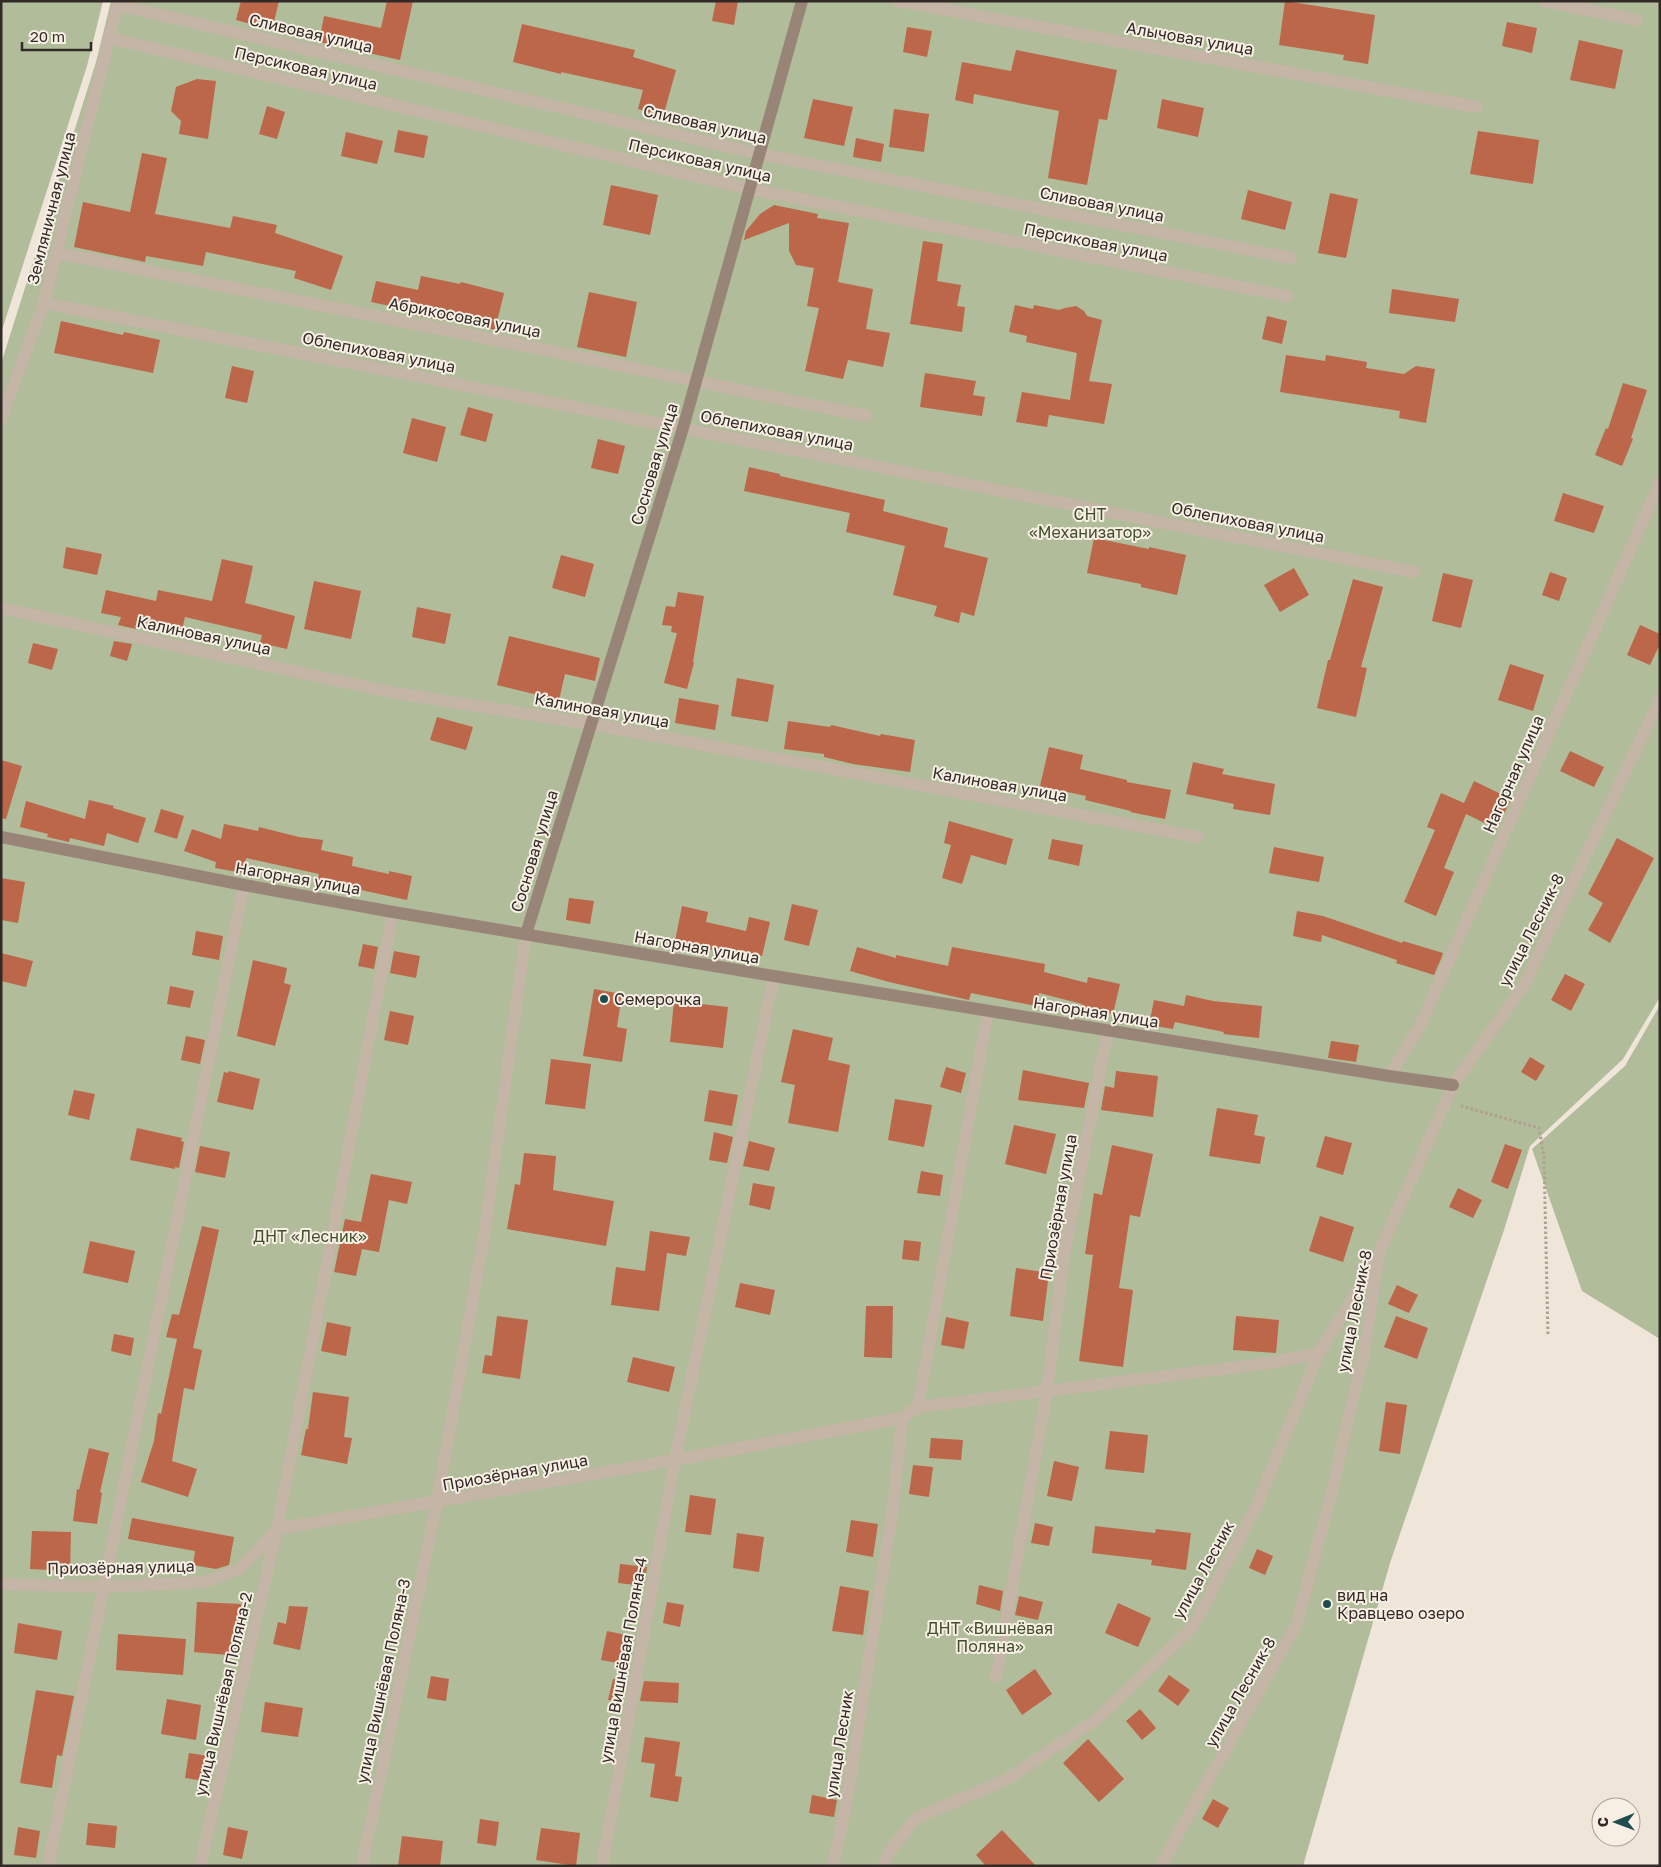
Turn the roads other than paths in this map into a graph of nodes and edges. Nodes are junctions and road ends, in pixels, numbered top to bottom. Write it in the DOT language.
graph roads {
  1 [pos="802,1"];
  2 [pos="898,1"];
  3 [pos="1544,1"];
  4 [pos="117,3"];
  5 [pos="1636,20"];
  6 [pos="109,38"];
  7 [pos="1476,108"];
  8 [pos="760,154"];
  9 [pos="750,189"];
  10 [pos="57,253"];
  11 [pos="1291,258"];
  12 [pos="1287,296"];
  13 [pos="44,303"];
  14 [pos="696,381"];
  15 [pos="866,416"];
  16 [pos="1,419"];
  17 [pos="683,428"];
  18 [pos="1660,482"];
  19 [pos="1414,572"];
  20 [pos="1,608"];
  21 [pos="1660,699"];
  22 [pos="590,724"];
  23 [pos="1,837"];
  24 [pos="1198,837"];
  25 [pos="244,886"];
  26 [pos="393,912"];
  27 [pos="526,934"];
  28 [pos="774,976"];
  29 [pos="988,1011"];
  30 [pos="1108,1030"];
  31 [pos="1389,1076"];
  32 [pos="1453,1085"];
  33 [pos="1380,1253"];
  34 [pos="1319,1353"];
  35 [pos="1047,1390"];
  36 [pos="918,1407"];
  37 [pos="902,1418"];
  38 [pos="675,1460"];
  39 [pos="437,1502"];
  40 [pos="277,1529"];
  41 [pos="1,1584"];
  42 [pos="105,1587"];
  43 [pos="996,1676"];
  44 [pos="48,1866"];
  45 [pos="200,1866"];
  46 [pos="362,1866"];
  47 [pos="602,1866"];
  48 [pos="832,1866"];
  49 [pos="884,1866"];
  50 [pos="1162,1866"];
  1 -- 8 [label="street, Сосновая улица"];
  2 -- 7 [label="street, Алычовая улица"];
  3 -- 5 [label="street"];
  4 -- 6 [label="street, Земляничная улица"];
  4 -- 8 [label="street, Сливовая улица"];
  6 -- 9 [label="street, Персиковая улица"];
  6 -- 10 [label="street, Земляничная улица"];
  8 -- 9 [label="street, Сосновая улица"];
  8 -- 11 [label="street, Сливовая улица"];
  9 -- 12 [label="street, Персиковая улица"];
  9 -- 14 [label="street, Сосновая улица"];
  10 -- 13 [label="street, Земляничная улица"];
  10 -- 14 [label="street, Абрикосовая улица"];
  13 -- 16 [label="street, Земляничная улица"];
  13 -- 17 [label="street, Облепиховая улица"];
  14 -- 15 [label="street, Абрикосовая улица"];
  14 -- 17 [label="street, Сосновая улица"];
  17 -- 19 [label="street, Облепиховая улица"];
  17 -- 22 [label="street, Сосновая улица"];
  18 -- 31 [label="street, Нагорная улица"];
  20 -- 22 [label="street, Калиновая улица"];
  21 -- 32 [label="street, улица Лесник-8"];
  22 -- 24 [label="street, Калиновая улица"];
  22 -- 27 [label="street, Сосновая улица"];
  23 -- 25 [label="street, Нагорная улица"];
  25 -- 26 [label="street, Нагорная улица"];
  25 -- 42 [label="street"];
  26 -- 27 [label="street, Нагорная улица"];
  26 -- 40 [label="street, улица Вишнёвая Поляна-2"];
  27 -- 28 [label="street, Нагорная улица"];
  27 -- 39 [label="street, улица Вишнёвая Поляна-3"];
  28 -- 29 [label="street, Нагорная улица"];
  28 -- 38 [label="street, улица Вишнёвая Поляна-4"];
  29 -- 30 [label="street, Нагорная улица"];
  29 -- 36 [label="street"];
  30 -- 31 [label="street, Нагорная улица"];
  30 -- 35 [label="street, Приозёрная улица"];
  31 -- 32 [label="street, Нагорная улица"];
  32 -- 33 [label="street, улица Лесник-8"];
  33 -- 34 [label="street, улица Лесник"];
  33 -- 50 [label="street, улица Лесник-8"];
  34 -- 35 [label="street, Приозёрная улица"];
  34 -- 49 [label="street, улица Лесник"];
  35 -- 36 [label="street, Приозёрная улица"];
  35 -- 43 [label="street, Приозёрная улица"];
  36 -- 37 [label="street, Приозёрная улица"];
  37 -- 38 [label="street, Приозёрная улица"];
  37 -- 48 [label="street, улица Лесник"];
  38 -- 39 [label="street, Приозёрная улица"];
  38 -- 47 [label="street, улица Вишнёвая Поляна-4"];
  39 -- 40 [label="street, Приозёрная улица"];
  39 -- 46 [label="street, улица Вишнёвая Поляна-3"];
  40 -- 42 [label="street, Приозёрная улица"];
  40 -- 45 [label="street, улица Вишнёвая Поляна-2"];
  41 -- 42 [label="street, Приозёрная улица"];
  42 -- 44 [label="street"];
}
